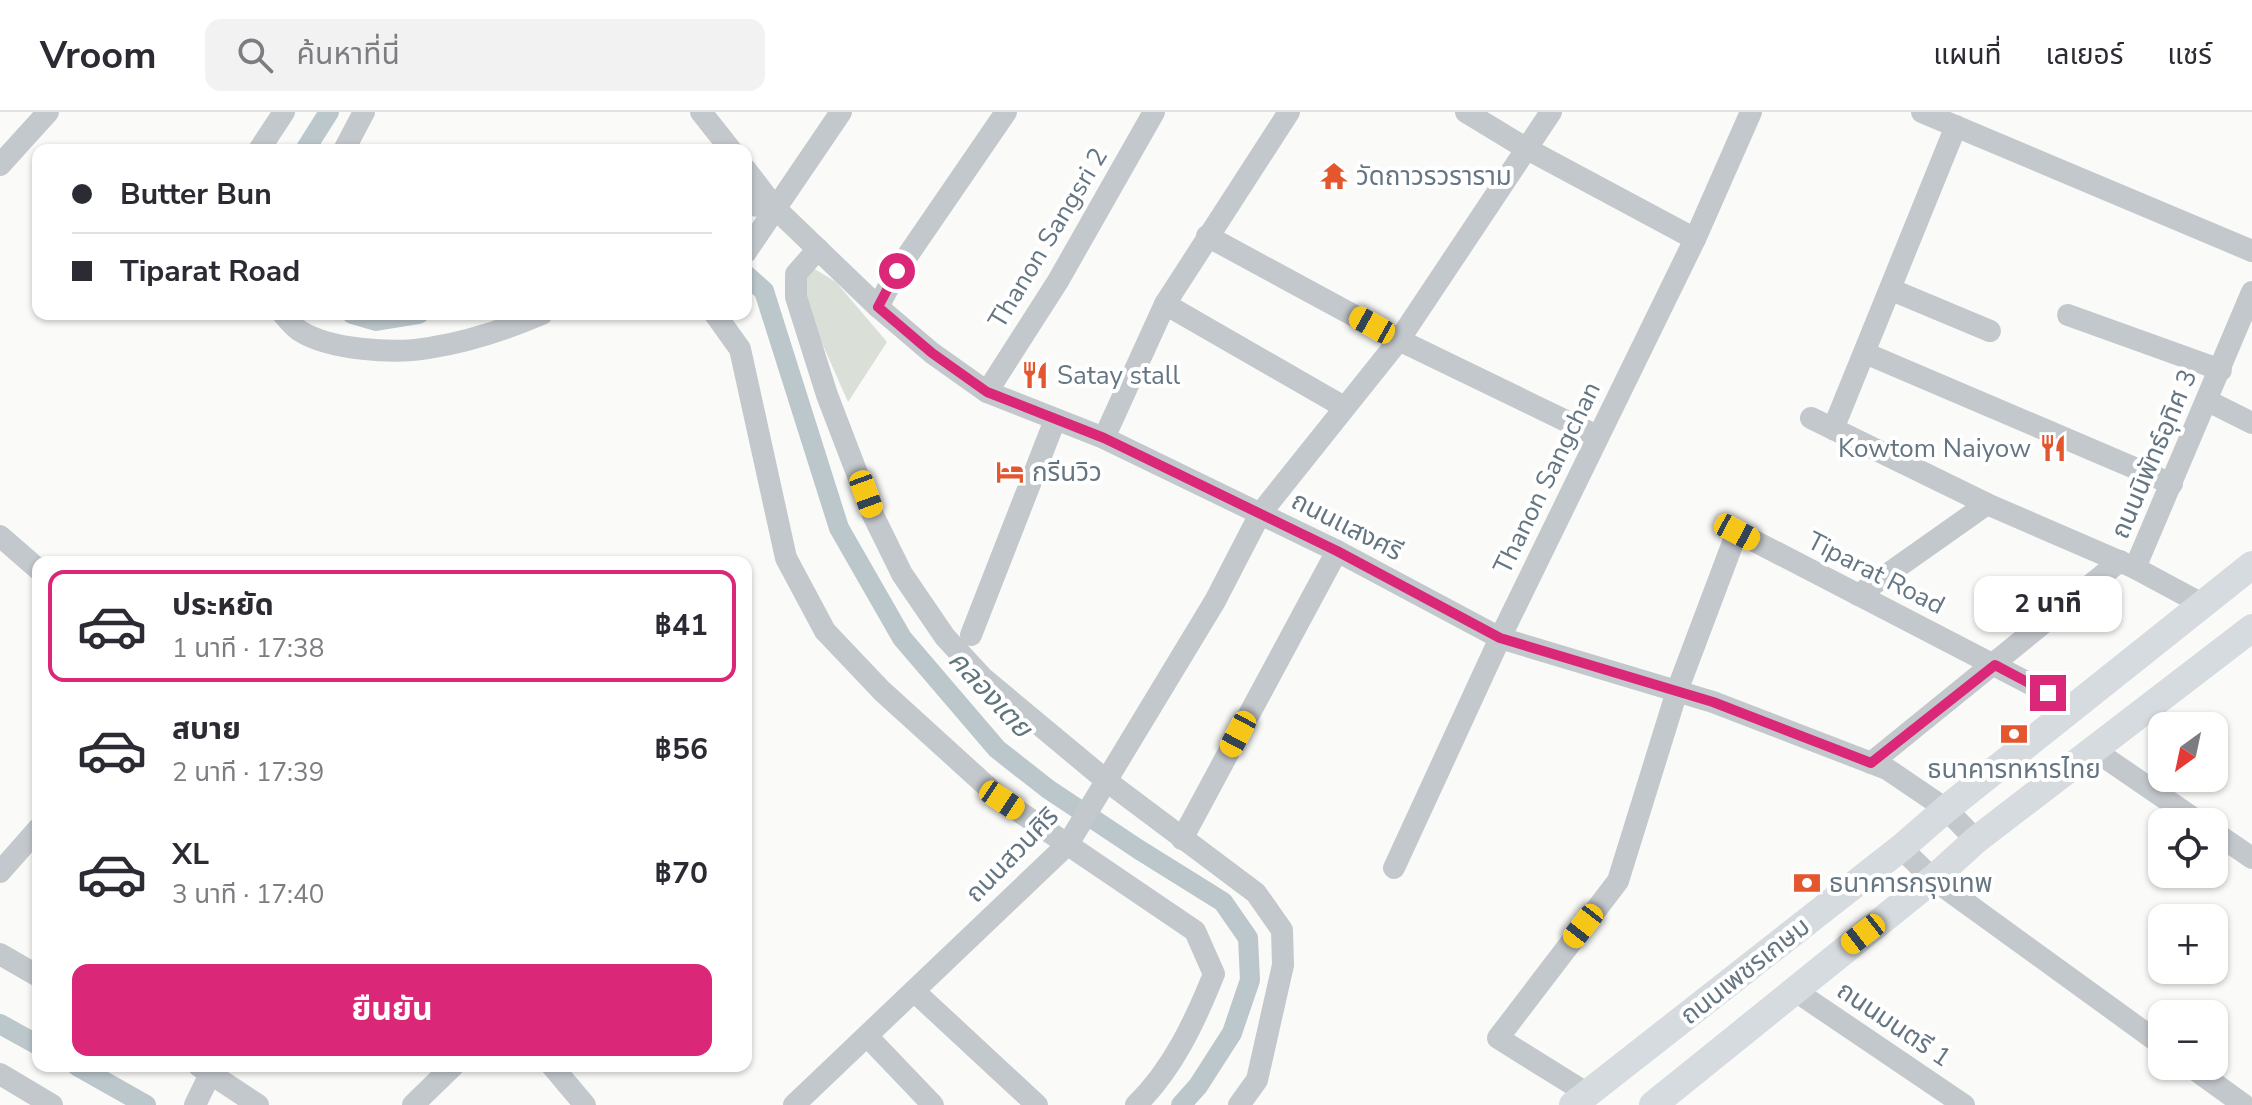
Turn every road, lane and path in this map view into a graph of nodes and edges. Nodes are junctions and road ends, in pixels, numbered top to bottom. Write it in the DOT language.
graph roads {
  1 [pos="48,112"];
  2 [pos="284,112"];
  3 [pos="364,112"];
  4 [pos="701,112"];
  5 [pos="841,112"];
  6 [pos="1006,112"];
  7 [pos="1154,112"];
  8 [pos="1289,112"];
  9 [pos="1466,112"];
  10 [pos="1551,112"];
  11 [pos="1751,112"];
  12 [pos="1922,112"];
  13 [pos="1956,126"];
  14 [pos="263,144"];
  15 [pos="347,144"];
  16 [pos="726,144"];
  17 [pos="1527,149"];
  18 [pos="0,165"];
  19 [pos="752,178"];
  20 [pos="752,205"];
  21 [pos="776,209"];
  22 [pos="1207,236"];
  23 [pos="1695,239"];
  24 [pos="752,242"];
  25 [pos="818,249"];
  26 [pos="2252,251"];
  27 [pos="1892,290"];
  28 [pos="2252,292"];
  29 [pos="1165,304"];
  30 [pos="878,307"];
  31 [pos="2068,315"];
  32 [pos="289,320"];
  33 [pos="524,320"];
  34 [pos="719,320"];
  35 [pos="1990,331"];
  36 [pos="1399,340"];
  37 [pos="1865,353"];
  38 [pos="2221,370"];
  39 [pos="987,392"];
  40 [pos="2208,401"];
  41 [pos="1344,407"];
  42 [pos="1811,418"];
  43 [pos="1055,420"];
  44 [pos="2252,423"];
  45 [pos="1833,429"];
  46 [pos="1597,436"];
  47 [pos="1104,438"];
  48 [pos="2172,484"];
  49 [pos="1987,504"];
  50 [pos="1260,514"];
  51 [pos="0,536"];
  52 [pos="1337,551"];
  53 [pos="32,564"];
  54 [pos="2128,565"];
  55 [pos="2252,565"];
  56 [pos="1858,595"];
  57 [pos="2202,604"];
  58 [pos="971,635"];
  59 [pos="1500,638"];
  60 [pos="2245,642"];
  61 [pos="1995,665"];
  62 [pos="1677,691"];
  63 [pos="2075,707"];
  64 [pos="2094,750"];
  65 [pos="1871,763"];
  66 [pos="1107,784"];
  67 [pos="2179,808"];
  68 [pos="1946,809"];
  69 [pos="32,836"];
  70 [pos="1182,839"];
  71 [pos="1976,840"];
  72 [pos="1070,842"];
  73 [pos="2228,842"];
  74 [pos="1901,848"];
  75 [pos="2252,858"];
  76 [pos="1394,868"];
  77 [pos="0,872"];
  78 [pos="1933,879"];
  79 [pos="0,954"];
  80 [pos="32,973"];
  81 [pos="1794,990"];
  82 [pos="914,991"];
  83 [pos="2148,1035"];
  84 [pos="867,1036"];
  85 [pos="207,1072"];
  86 [pos="214,1072"];
  87 [pos="447,1072"];
  88 [pos="557,1072"];
  89 [pos="0,1074"];
  90 [pos="2209,1080"];
  91 [pos="1581,1099"];
  92 [pos="52,1105"];
  93 [pos="195,1105"];
  94 [pos="258,1105"];
  95 [pos="413,1105"];
  96 [pos="585,1105"];
  97 [pos="794,1105"];
  98 [pos="933,1105"];
  99 [pos="1037,1105"];
  100 [pos="1136,1105"];
  101 [pos="1239,1105"];
  102 [pos="1653,1105"];
  103 [pos="1964,1105"];
  104 [pos="2244,1105"];
  1 -- 18 [label="street"];
  2 -- 14 [label="street"];
  3 -- 15 [label="street"];
  4 -- 16 [label="street"];
  5 -- 21 [label="street"];
  6 -- 30 [label="street"];
  7 -- 39 [label="street, Thanon Sangsri 2"];
  8 -- 22 [label="street"];
  9 -- 17 [label="street"];
  10 -- 17 [label="street, ถนนสวนศิริ"];
  11 -- 23 [label="street, Thanon Sangchan"];
  12 -- 13 [label="street"];
  13 -- 26 [label="street"];
  13 -- 27 [label="street"];
  17 -- 23 [label="street"];
  17 -- 36 [label="street, ถนนสวนศิริ"];
  19 -- 21 [label="street, ถนนเเสงศรี"];
  20 -- 21 [label="street"];
  21 -- 24 [label="street"];
  21 -- 25 [label="street, ถนนเเสงศรี"];
  22 -- 29 [label="street"];
  22 -- 36 [label="street"];
  23 -- 46 [label="street, Thanon Sangchan"];
  25 -- 30 [label="street, ถนนเเสงศรี"];
  25 -- 66 [label="street"];
  27 -- 35 [label="street"];
  27 -- 37 [label="street"];
  28 -- 38 [label="street, ถนนนิพัทธ์อุทิศ 3"];
  29 -- 41 [label="street"];
  29 -- 47 [label="street"];
  30 -- 39 [label="street, ถนนเเสงศรี"];
  31 -- 38 [label="street"];
  32 -- 33 [label="street"];
  34 -- 72 [label="street"];
  36 -- 41 [label="street, ถนนสวนศิริ"];
  36 -- 46 [label="street"];
  37 -- 45 [label="street"];
  37 -- 48 [label="street"];
  38 -- 40 [label="street, ถนนนิพัทธ์อุทิศ 3"];
  39 -- 43 [label="street, ถนนเเสงศรี"];
  40 -- 44 [label="street"];
  40 -- 48 [label="street, ถนนนิพัทธ์อุทิศ 3"];
  41 -- 50 [label="street, ถนนสวนศิริ"];
  42 -- 45 [label="street"];
  43 -- 47 [label="street, ถนนเเสงศรี"];
  43 -- 58 [label="street"];
  45 -- 49 [label="street"];
  46 -- 59 [label="street, Thanon Sangchan"];
  47 -- 50 [label="street, ถนนเเสงศรี"];
  48 -- 54 [label="street, ถนนนิพัทธ์อุทิศ 3"];
  49 -- 54 [label="street"];
  49 -- 56 [label="street"];
  50 -- 52 [label="street, ถนนเเสงศรี"];
  50 -- 66 [label="street, ถนนสวนศิริ"];
  51 -- 53 [label="street"];
  52 -- 59 [label="street, ถนนเเสงศรี"];
  52 -- 70 [label="street"];
  54 -- 57 [label="street, ถนนนิพัทธ์อุทิศ 3"];
  54 -- 61 [label="street"];
  55 -- 57 [label="main road, ถนนเพชรเกษม"];
  56 -- 61 [label="street, Tiparat Road"];
  56 -- 62 [label="street, Tiparat Road"];
  57 -- 63 [label="main road, ถนนเพชรเกษม"];
  59 -- 62 [label="street, ถนนเเสงศรี"];
  59 -- 76 [label="street, Thanon Sangchan"];
  60 -- 64 [label="main road, ถนนเพชรเกษม"];
  61 -- 63 [label="street, Tiparat Road"];
  61 -- 65 [label="street"];
  62 -- 65 [label="street, ถนนเเสงศรี"];
  62 -- 91 [label="street"];
  63 -- 68 [label="main road, ถนนเพชรเกษม"];
  64 -- 67 [label="street"];
  64 -- 71 [label="main road, ถนนเพชรเกษม"];
  65 -- 68 [label="street, ถนนเเสงศรี"];
  66 -- 70 [label="street"];
  66 -- 72 [label="street, ถนนสวนศิริ"];
  68 -- 71 [label="street, ถนนเเสงศรี"];
  68 -- 74 [label="main road, ถนนเพชรเกษม"];
  69 -- 77 [label="street"];
  70 -- 101 [label="street"];
  71 -- 78 [label="main road, ถนนเพชรเกษม"];
  72 -- 82 [label="street, ถนนสวนศิริ"];
  72 -- 100 [label="street"];
  73 -- 75 [label="street"];
  74 -- 78 [label="street"];
  74 -- 91 [label="main road, ถนนเพชรเกษม"];
  78 -- 81 [label="main road, ถนนเพชรเกษม"];
  78 -- 83 [label="street"];
  79 -- 80 [label="street"];
  81 -- 102 [label="main road, ถนนเพชรเกษม"];
  81 -- 103 [label="street, ถนนมนตรี 1"];
  82 -- 84 [label="street, ถนนสวนศิริ"];
  82 -- 99 [label="street"];
  84 -- 97 [label="street, ถนนสวนศิริ"];
  84 -- 98 [label="street"];
  85 -- 93 [label="street"];
  86 -- 94 [label="street"];
  87 -- 95 [label="street"];
  88 -- 96 [label="street"];
  89 -- 92 [label="street"];
  90 -- 104 [label="street"];
}
